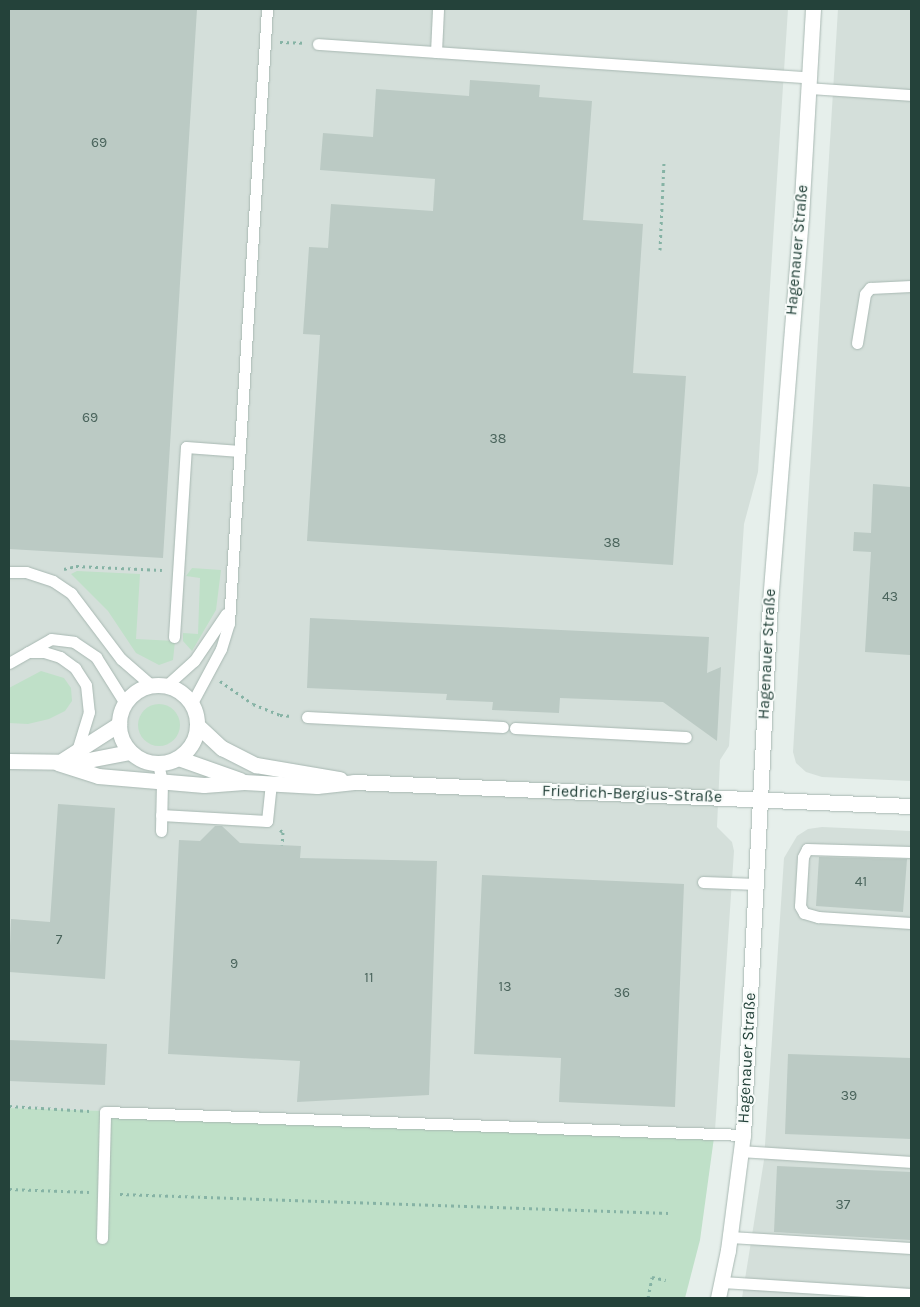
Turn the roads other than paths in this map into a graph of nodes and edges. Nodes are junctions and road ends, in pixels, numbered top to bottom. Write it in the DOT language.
graph roads {
  1 [pos="267,9"];
  2 [pos="438,9"];
  3 [pos="813,9"];
  4 [pos="318,44"];
  5 [pos="436,52"];
  6 [pos="808,83"];
  7 [pos="911,95"];
  8 [pos="911,286"];
  9 [pos="857,342"];
  10 [pos="240,450"];
  11 [pos="9,572"];
  12 [pos="231,598"];
  13 [pos="174,637"];
  14 [pos="26,652"];
  15 [pos="9,663"];
  16 [pos="151,685"];
  17 [pos="167,685"];
  18 [pos="125,703"];
  19 [pos="192,704"];
  20 [pos="308,718"];
  21 [pos="119,724"];
  22 [pos="198,726"];
  23 [pos="686,737"];
  24 [pos="130,752"];
  25 [pos="76,754"];
  26 [pos="178,758"];
  27 [pos="9,761"];
  28 [pos="58,763"];
  29 [pos="158,764"];
  30 [pos="162,782"];
  31 [pos="244,782"];
  32 [pos="354,782"];
  33 [pos="271,785"];
  34 [pos="760,800"];
  35 [pos="911,806"];
  36 [pos="161,814"];
  37 [pos="161,831"];
  38 [pos="911,852"];
  39 [pos="703,882"];
  40 [pos="757,884"];
  41 [pos="911,923"];
  42 [pos="743,1135"];
  43 [pos="741,1151"];
  44 [pos="911,1162"];
  45 [pos="730,1237"];
  46 [pos="102,1238"];
  47 [pos="911,1248"];
  48 [pos="722,1282"];
  49 [pos="911,1294"];
  50 [pos="718,1298"];
  1 -- 10 [label="lane"];
  2 -- 5 [label="lane"];
  3 -- 6 [label="street, Hagenauer Straße"];
  4 -- 5 [label="lane"];
  5 -- 6 [label="lane"];
  6 -- 7 [label="lane"];
  6 -- 34 [label="street, Hagenauer Straße"];
  8 -- 9 [label="lane"];
  10 -- 12 [label="lane"];
  10 -- 13 [label="lane"];
  11 -- 16 [label="lane"];
  12 -- 17 [label="lane"];
  12 -- 19 [label="lane"];
  14 -- 15 [label="lane"];
  14 -- 18 [label="lane"];
  14 -- 25 [label="lane"];
  16 -- 17 [label="street"];
  16 -- 18 [label="street"];
  17 -- 19 [label="street"];
  18 -- 21 [label="street"];
  19 -- 22 [label="street"];
  20 -- 23 [label="lane"];
  21 -- 24 [label="street"];
  21 -- 25 [label="street, Friedrich-Bergius-Straße"];
  22 -- 26 [label="street"];
  22 -- 32 [label="street, Friedrich-Bergius-Straße"];
  24 -- 28 [label="street, Friedrich-Bergius-Straße"];
  24 -- 29 [label="street"];
  25 -- 28 [label="street, Friedrich-Bergius-Straße"];
  26 -- 29 [label="street"];
  26 -- 31 [label="street, Friedrich-Bergius-Straße"];
  27 -- 28 [label="street, Friedrich-Bergius-Straße"];
  28 -- 30 [label="street, Friedrich-Bergius-Straße"];
  29 -- 30 [label="lane"];
  30 -- 31 [label="street, Friedrich-Bergius-Straße"];
  30 -- 36 [label="lane"];
  31 -- 33 [label="street, Friedrich-Bergius-Straße"];
  32 -- 33 [label="street, Friedrich-Bergius-Straße"];
  32 -- 34 [label="street, Friedrich-Bergius-Straße"];
  33 -- 36 [label="lane"];
  34 -- 35 [label="street, Friedrich-Bergius-Straße"];
  34 -- 40 [label="street, Hagenauer Straße"];
  36 -- 37 [label="lane"];
  38 -- 41 [label="lane"];
  39 -- 40 [label="lane"];
  40 -- 42 [label="street, Hagenauer Straße"];
  42 -- 43 [label="street, Hagenauer Straße"];
  42 -- 46 [label="lane"];
  43 -- 44 [label="lane"];
  43 -- 45 [label="street, Hagenauer Straße"];
  45 -- 47 [label="lane"];
  45 -- 48 [label="street, Hagenauer Straße"];
  48 -- 49 [label="lane"];
  48 -- 50 [label="street, Hagenauer Straße"];
}
